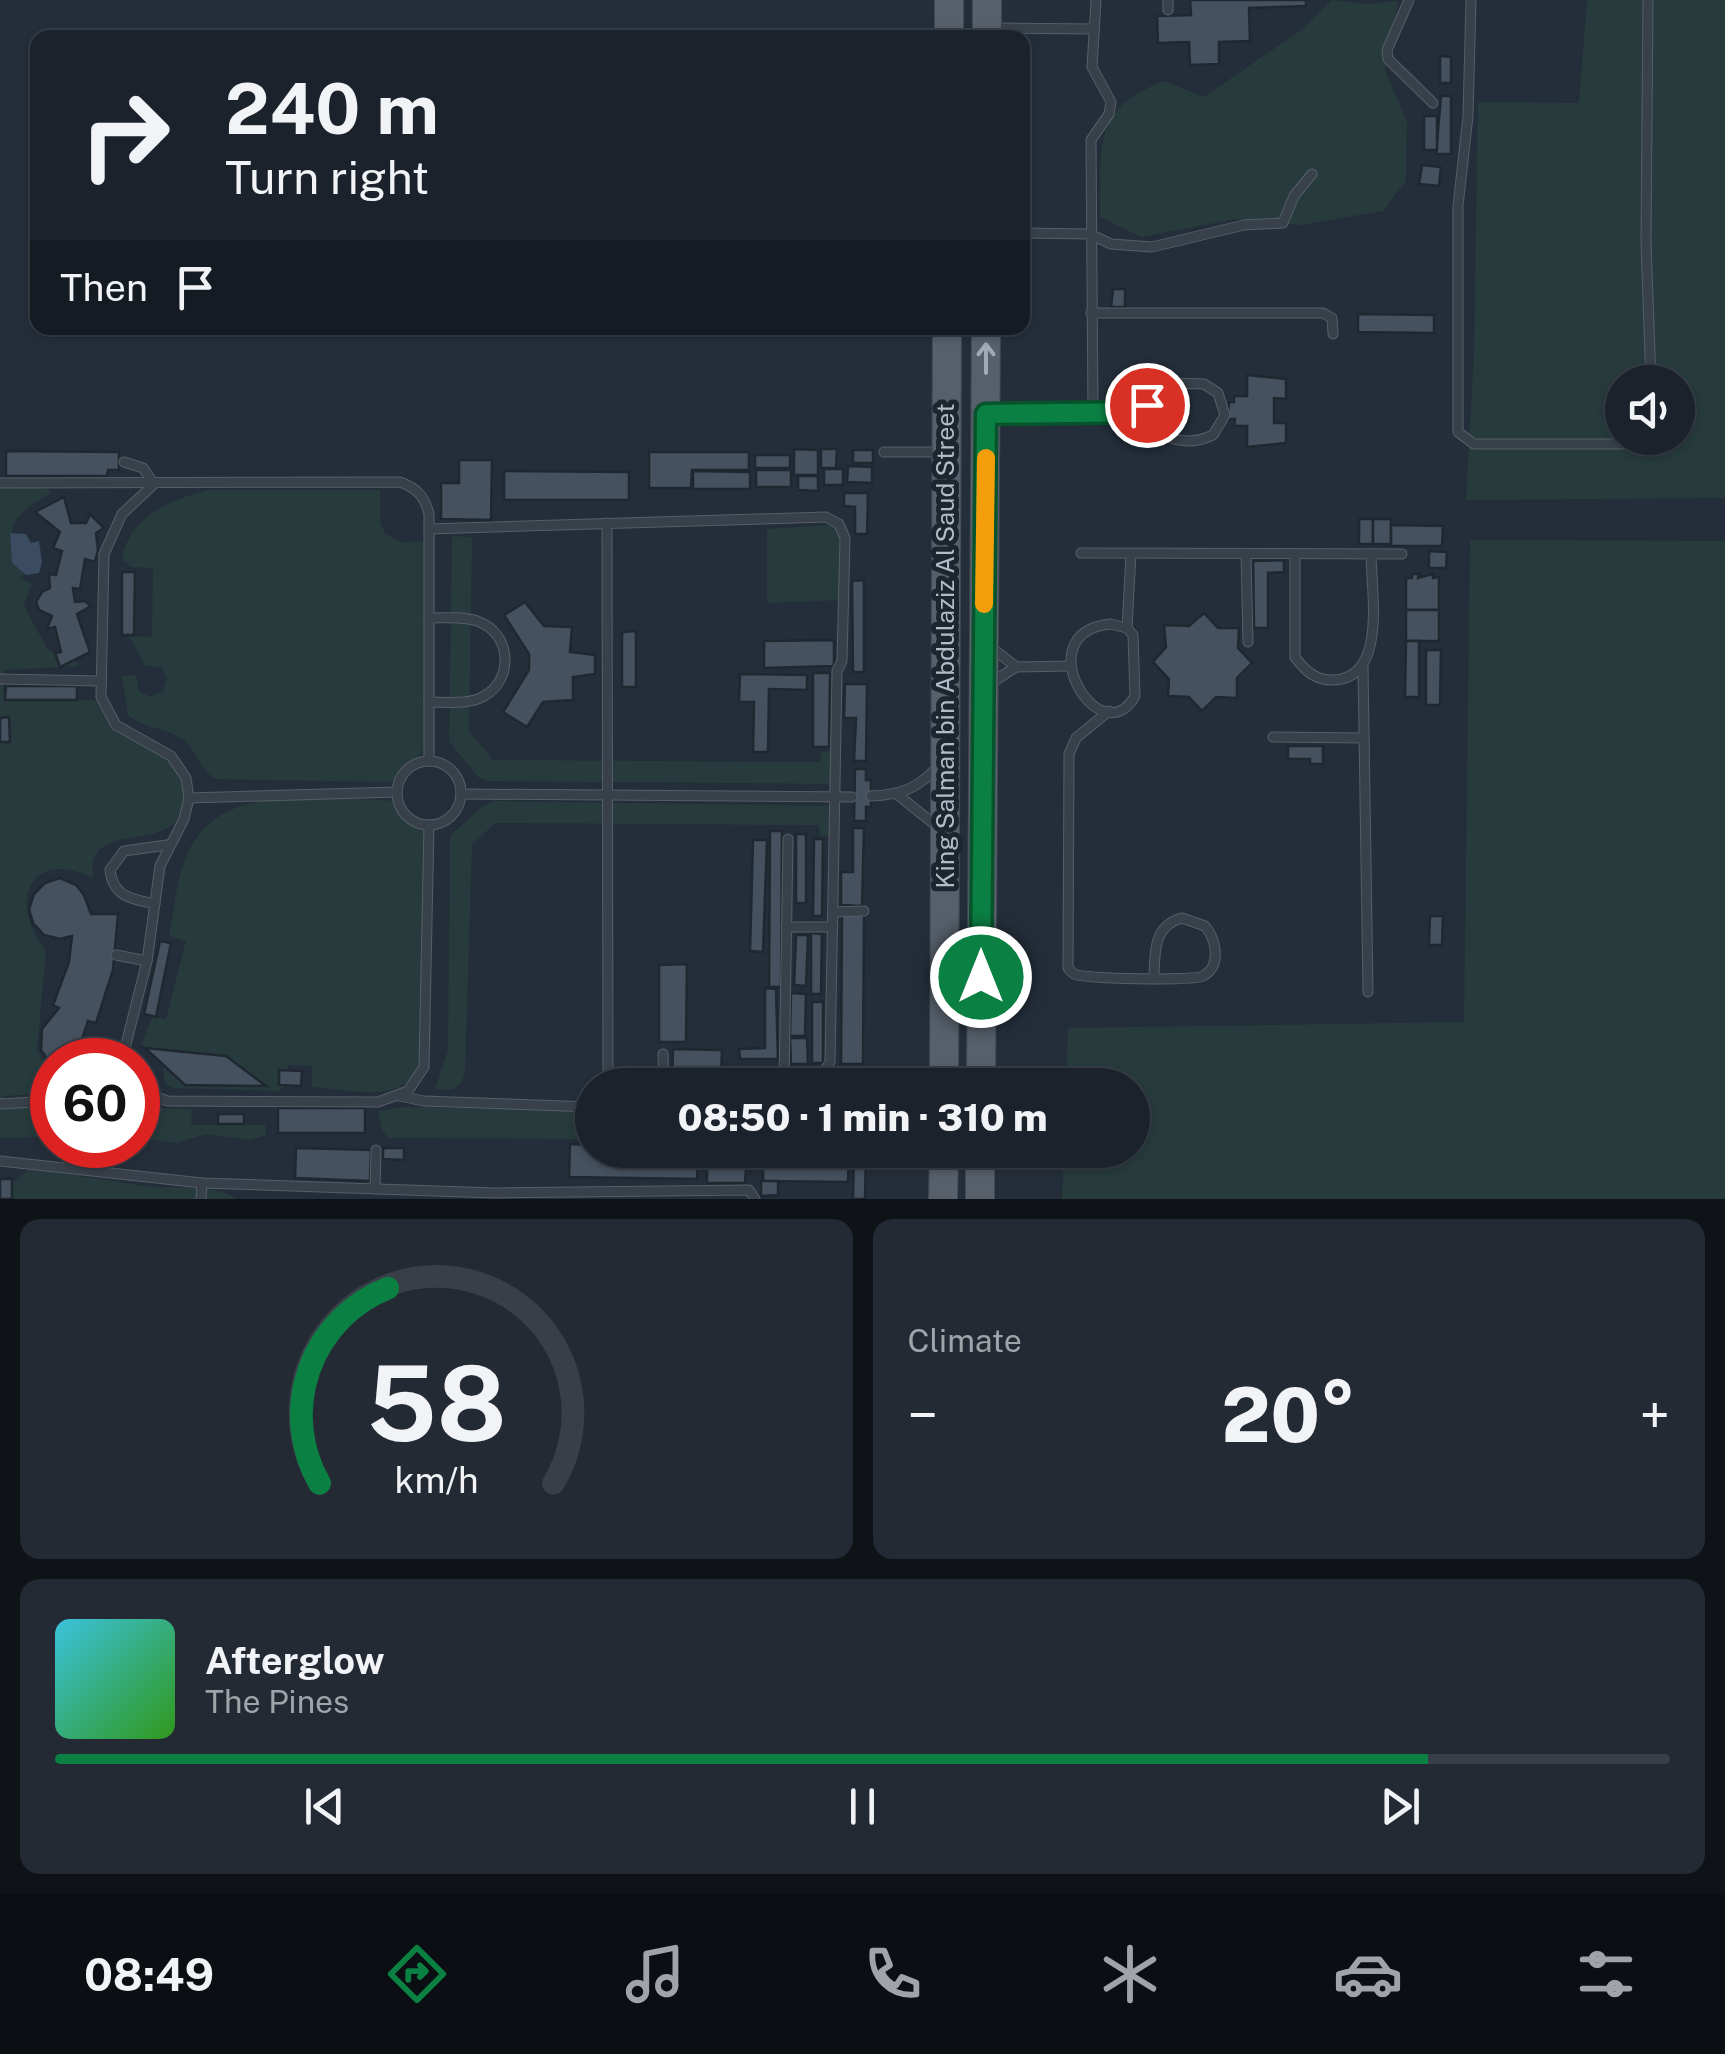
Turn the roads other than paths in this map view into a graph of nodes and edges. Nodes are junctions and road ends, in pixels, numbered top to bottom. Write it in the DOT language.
graph roads {
  1 [pos="949,0"];
  2 [pos="1096,0"];
  3 [pos="1408,0"];
  4 [pos="1471,0"];
  5 [pos="1648,0"];
  6 [pos="987,22"];
  7 [pos="1094,29"];
  8 [pos="949,30"];
  9 [pos="1433,103"];
  10 [pos="1312,174"];
  11 [pos="1030,232"];
  12 [pos="1090,234"];
  13 [pos="1092,312"];
  14 [pos="1333,334"];
  15 [pos="947,335"];
  16 [pos="986,335"];
  17 [pos="1650,365"];
  18 [pos="1146,412"];
  19 [pos="1093,413"];
  20 [pos="986,414"];
  21 [pos="1605,444"];
  22 [pos="884,452"];
  23 [pos="946,452"];
  24 [pos="124,462"];
  25 [pos="0,483"];
  26 [pos="154,484"];
  27 [pos="607,523"];
  28 [pos="429,529"];
  29 [pos="1081,554"];
  30 [pos="1131,554"];
  31 [pos="1246,554"];
  32 [pos="1295,554"];
  33 [pos="1371,554"];
  34 [pos="1402,554"];
  35 [pos="429,618"];
  36 [pos="1126,628"];
  37 [pos="984,639"];
  38 [pos="1248,642"];
  39 [pos="1016,666"];
  40 [pos="1071,666"];
  41 [pos="1363,666"];
  42 [pos="0,679"];
  43 [pos="100,681"];
  44 [pos="983,694"];
  45 [pos="429,702"];
  46 [pos="945,706"];
  47 [pos="1109,711"];
  48 [pos="1273,737"];
  49 [pos="1364,738"];
  50 [pos="944,758"];
  51 [pos="429,761"];
  52 [pos="396,792"];
  53 [pos="461,794"];
  54 [pos="608,794"];
  55 [pos="898,795"];
  56 [pos="836,796"];
  57 [pos="871,796"];
  58 [pos="852,797"];
  59 [pos="189,798"];
  60 [pos="429,826"];
  61 [pos="944,834"];
  62 [pos="788,840"];
  63 [pos="167,845"];
  64 [pos="155,904"];
  65 [pos="981,905"];
  66 [pos="833,912"];
  67 [pos="864,912"];
  68 [pos="833,927"];
  69 [pos="786,928"];
  70 [pos="116,955"];
  71 [pos="147,961"];
  72 [pos="1154,977"];
  73 [pos="1368,992"];
  74 [pos="128,1038"];
  75 [pos="663,1054"];
  76 [pos="608,1068"];
  77 [pos="663,1068"];
  78 [pos="784,1068"];
  79 [pos="826,1068"];
  80 [pos="944,1068"];
  81 [pos="981,1068"];
  82 [pos="400,1096"];
  83 [pos="160,1098"];
  84 [pos="30,1102"];
  85 [pos="0,1104"];
  86 [pos="575,1106"];
  87 [pos="376,1150"];
  88 [pos="0,1161"];
  89 [pos="944,1168"];
  90 [pos="980,1168"];
  91 [pos="202,1183"];
  92 [pos="375,1188"];
  93 [pos="695,1195"];
  94 [pos="652,1196"];
  95 [pos="202,1199"];
  96 [pos="756,1199"];
  97 [pos="943,1199"];
  98 [pos="980,1199"];
  1 -- 8 [label="main road"];
  2 -- 7 [label="lane"];
  3 -- 9 [label="lane"];
  4 -- 21 [label="lane"];
  5 -- 17 [label="lane"];
  6 -- 7 [label="lane"];
  7 -- 12 [label="lane"];
  10 -- 12 [label="lane"];
  11 -- 12 [label="lane"];
  12 -- 13 [label="lane"];
  13 -- 14 [label="lane"];
  13 -- 19 [label="lane"];
  15 -- 23 [label="main road, King Salman bin Abdulaziz Al Saud Street"];
  20 -- 16 [label="main road, King Salman bin Abdulaziz Al Saud Street, one-way"];
  18 -- 18 [label="lane"];
  18 -- 19 [label="lane"];
  19 -- 20 [label="lane"];
  20 -- 37 [label="main road, King Salman bin Abdulaziz Al Saud Street"];
  22 -- 23 [label="lane"];
  23 -- 46 [label="main road, King Salman bin Abdulaziz Al Saud Street"];
  24 -- 26 [label="lane"];
  25 -- 26 [label="lane"];
  26 -- 28 [label="lane"];
  26 -- 43 [label="lane"];
  27 -- 28 [label="lane"];
  27 -- 54 [label="lane"];
  27 -- 56 [label="lane"];
  28 -- 35 [label="lane"];
  29 -- 30 [label="lane"];
  30 -- 31 [label="lane"];
  30 -- 36 [label="lane"];
  31 -- 32 [label="lane"];
  31 -- 38 [label="lane"];
  32 -- 33 [label="lane"];
  32 -- 41 [label="lane"];
  33 -- 34 [label="lane"];
  33 -- 41 [label="lane"];
  35 -- 45 [label="lane"];
  35 -- 45 [label="lane"];
  36 -- 40 [label="lane"];
  36 -- 47 [label="lane"];
  37 -- 39 [label="lane"];
  37 -- 44 [label="main road, King Salman bin Abdulaziz Al Saud Street"];
  39 -- 40 [label="lane"];
  39 -- 44 [label="lane"];
  40 -- 47 [label="lane"];
  41 -- 49 [label="lane"];
  42 -- 43 [label="lane"];
  43 -- 59 [label="lane"];
  44 -- 65 [label="main road, King Salman bin Abdulaziz Al Saud Street"];
  45 -- 51 [label="lane"];
  46 -- 50 [label="main road, King Salman bin Abdulaziz Al Saud Street"];
  46 -- 65 [label="main road"];
  47 -- 72 [label="lane"];
  48 -- 49 [label="lane"];
  49 -- 73 [label="lane"];
  50 -- 55 [label="lane"];
  50 -- 61 [label="main road, King Salman bin Abdulaziz Al Saud Street"];
  51 -- 52 [label="lane"];
  51 -- 53 [label="lane"];
  52 -- 59 [label="lane"];
  52 -- 60 [label="lane"];
  53 -- 54 [label="lane"];
  53 -- 60 [label="lane"];
  54 -- 56 [label="lane"];
  54 -- 76 [label="lane"];
  55 -- 57 [label="lane"];
  55 -- 61 [label="lane"];
  56 -- 58 [label="lane"];
  56 -- 66 [label="lane"];
  59 -- 63 [label="lane"];
  60 -- 82 [label="lane"];
  61 -- 80 [label="main road, King Salman bin Abdulaziz Al Saud Street"];
  62 -- 69 [label="lane"];
  63 -- 64 [label="lane"];
  63 -- 64 [label="lane"];
  64 -- 71 [label="lane"];
  65 -- 81 [label="main road, King Salman bin Abdulaziz Al Saud Street"];
  66 -- 67 [label="lane"];
  66 -- 68 [label="lane"];
  68 -- 69 [label="lane"];
  68 -- 79 [label="lane"];
  69 -- 78 [label="lane"];
  70 -- 71 [label="lane"];
  71 -- 74 [label="lane"];
  72 -- 72 [label="lane"];
  75 -- 77 [label="lane"];
  82 -- 83 [label="lane"];
  82 -- 86 [label="lane"];
  84 -- 85 [label="lane"];
  87 -- 92 [label="lane"];
  88 -- 91 [label="lane"];
  89 -- 97 [label="main road"];
  90 -- 98 [label="main road"];
  91 -- 92 [label="lane"];
  91 -- 95 [label="lane"];
  92 -- 94 [label="lane"];
  93 -- 94 [label="lane"];
  93 -- 96 [label="lane"];
}
